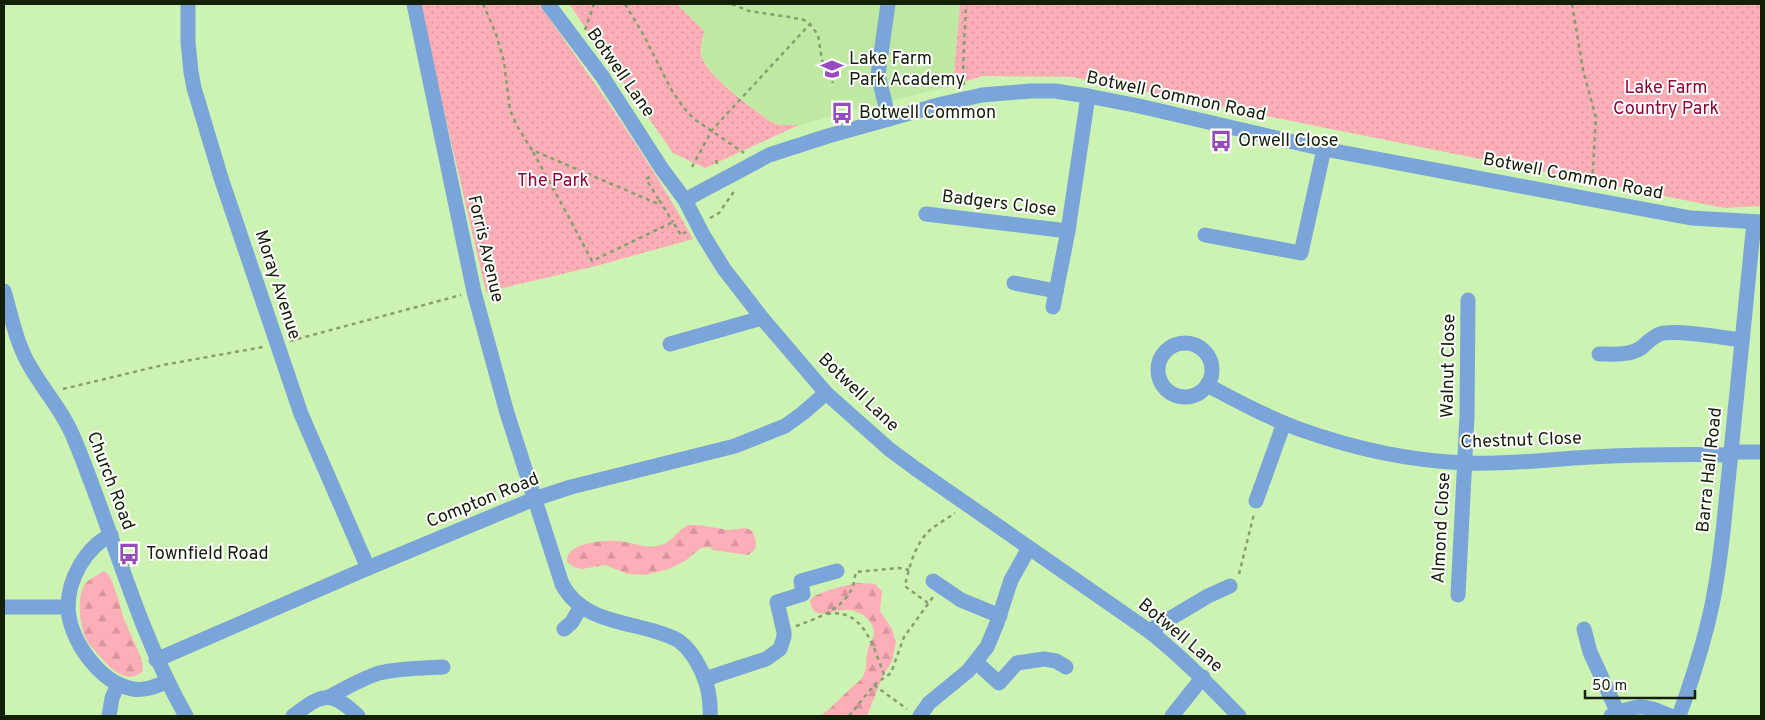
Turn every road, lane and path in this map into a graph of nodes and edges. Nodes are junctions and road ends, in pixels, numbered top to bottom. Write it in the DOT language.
graph roads {
  1 [pos="188,4"];
  2 [pos="414,4"];
  3 [pos="484,4"];
  4 [pos="548,4"];
  5 [pos="594,4"];
  6 [pos="624,4"];
  7 [pos="732,4"];
  8 [pos="888,4"];
  9 [pos="966,4"];
  10 [pos="1572,4"];
  11 [pos="810,24"];
  12 [pos="585,30"];
  13 [pos="833,83"];
  14 [pos="1088,96"];
  15 [pos="965,99"];
  16 [pos="889,118"];
  17 [pos="712,130"];
  18 [pos="1324,149"];
  19 [pos="532,150"];
  20 [pos="716,160"];
  21 [pos="755,161"];
  22 [pos="692,167"];
  23 [pos="662,169"];
  24 [pos="724,177"];
  25 [pos="1589,199"];
  26 [pos="659,200"];
  27 [pos="685,200"];
  28 [pos="926,214"];
  29 [pos="673,222"];
  30 [pos="1758,222"];
  31 [pos="698,226"];
  32 [pos="1068,230"];
  33 [pos="1205,236"];
  34 [pos="1014,283"];
  35 [pos="4,291"];
  36 [pos="1056,291"];
  37 [pos="1468,300"];
  38 [pos="1053,307"];
  39 [pos="762,318"];
  40 [pos="1742,340"];
  41 [pos="670,344"];
  42 [pos="1599,354"];
  43 [pos="1207,386"];
  44 [pos="826,393"];
  45 [pos="1284,423"];
  46 [pos="1761,452"];
  47 [pos="1731,453"];
  48 [pos="1464,463"];
  49 [pos="534,499"];
  50 [pos="1256,501"];
  51 [pos="967,505"];
  52 [pos="111,535"];
  53 [pos="1029,548"];
  54 [pos="368,568"];
  55 [pos="909,570"];
  56 [pos="837,571"];
  57 [pos="937,584"];
  58 [pos="1230,586"];
  59 [pos="1458,595"];
  60 [pos="928,602"];
  61 [pos="581,606"];
  62 [pos="4,607"];
  63 [pos="68,607"];
  64 [pos="826,614"];
  65 [pos="1000,616"];
  66 [pos="564,629"];
  67 [pos="1584,629"];
  68 [pos="784,630"];
  69 [pos="1150,630"];
  70 [pos="156,660"];
  71 [pos="976,662"];
  72 [pos="442,667"];
  73 [pos="1066,667"];
  74 [pos="885,677"];
  75 [pos="1203,677"];
  76 [pos="705,679"];
  77 [pos="167,682"];
  78 [pos="118,684"];
  79 [pos="874,685"];
  80 [pos="329,697"];
  81 [pos="916,714"];
  82 [pos="1615,715"];
  83 [pos="109,716"];
  84 [pos="186,716"];
  85 [pos="293,716"];
  86 [pos="358,716"];
  87 [pos="710,716"];
  88 [pos="849,716"];
  89 [pos="1172,716"];
  90 [pos="1239,716"];
  91 [pos="1670,716"];
  92 [pos="1679,716"];
  1 -- 54 [label="street, Moray Avenue"];
  2 -- 49 [label="street, Forris Avenue"];
  3 -- 19 [label="path"];
  4 -- 23 [label="street, Botwell Lane"];
  5 -- 12 [label="path"];
  6 -- 17 [label="path"];
  7 -- 11 [label="path"];
  8 -- 16 [label="street"];
  9 -- 15 [label="path"];
  10 -- 25 [label="path"];
  11 -- 13 [label="path"];
  11 -- 17 [label="path"];
  14 -- 15 [label="street, Botwell Common Road"];
  14 -- 18 [label="street, Botwell Common Road"];
  14 -- 32 [label="street, Badgers Close"];
  15 -- 16 [label="street, Botwell Common Road"];
  16 -- 21 [label="street, Botwell Common Road"];
  17 -- 21 [label="path"];
  17 -- 22 [label="path"];
  18 -- 25 [label="street, Botwell Common Road"];
  18 -- 33 [label="street"];
  19 -- 26 [label="path"];
  19 -- 29 [label="path"];
  20 -- 24 [label="path"];
  21 -- 24 [label="street, Botwell Common Road"];
  23 -- 26 [label="path"];
  23 -- 27 [label="street, Botwell Lane"];
  24 -- 27 [label="street, Botwell Common Road"];
  24 -- 31 [label="path"];
  25 -- 30 [label="street, Botwell Common Road"];
  26 -- 29 [label="path"];
  27 -- 31 [label="street, Botwell Lane"];
  28 -- 32 [label="street, Badgers Close"];
  29 -- 31 [label="path"];
  30 -- 40 [label="street, Barra Hall Road"];
  31 -- 39 [label="street, Botwell Lane"];
  32 -- 36 [label="street, Badgers Close"];
  34 -- 36 [label="street"];
  35 -- 52 [label="street, Church Road"];
  36 -- 38 [label="street, Badgers Close"];
  37 -- 48 [label="street, Walnut Close"];
  39 -- 41 [label="street"];
  39 -- 44 [label="street, Botwell Lane"];
  40 -- 42 [label="street"];
  40 -- 47 [label="street, Barra Hall Road"];
  43 -- 45 [label="street, Chestnut Close"];
  44 -- 49 [label="street, Compton Road"];
  44 -- 51 [label="street, Botwell Lane"];
  45 -- 48 [label="street, Chestnut Close"];
  45 -- 50 [label="street"];
  46 -- 47 [label="street, Chestnut Close"];
  47 -- 48 [label="street, Chestnut Close"];
  47 -- 92 [label="street, Barra Hall Road"];
  48 -- 59 [label="street, Almond Close"];
  49 -- 54 [label="street, Compton Road"];
  49 -- 61 [label="street, Forris Avenue"];
  50 -- 58 [label="path"];
  51 -- 53 [label="street, Botwell Lane"];
  51 -- 55 [label="path"];
  52 -- 63 [label="street"];
  52 -- 70 [label="street, Church Road"];
  53 -- 65 [label="street"];
  53 -- 69 [label="street, Botwell Lane"];
  54 -- 70 [label="street, Compton Road"];
  55 -- 60 [label="path"];
  55 -- 64 [label="path"];
  56 -- 68 [label="street"];
  57 -- 60 [label="path"];
  57 -- 65 [label="street"];
  58 -- 69 [label="street"];
  60 -- 74 [label="path"];
  61 -- 66 [label="street"];
  61 -- 76 [label="street"];
  62 -- 63 [label="street"];
  63 -- 78 [label="street"];
  64 -- 68 [label="path"];
  64 -- 74 [label="path"];
  65 -- 71 [label="street"];
  67 -- 82 [label="street"];
  68 -- 76 [label="street"];
  69 -- 75 [label="street, Botwell Lane"];
  70 -- 77 [label="street, Church Road"];
  71 -- 73 [label="street"];
  71 -- 81 [label="street"];
  72 -- 80 [label="street"];
  74 -- 79 [label="path"];
  75 -- 89 [label="street"];
  75 -- 90 [label="street, Botwell Lane"];
  76 -- 87 [label="street"];
  77 -- 78 [label="street"];
  77 -- 84 [label="street, Church Road"];
  78 -- 83 [label="street"];
  79 -- 81 [label="path"];
  79 -- 88 [label="path"];
  80 -- 85 [label="street"];
  80 -- 86 [label="street"];
  82 -- 91 [label="street"];
}
